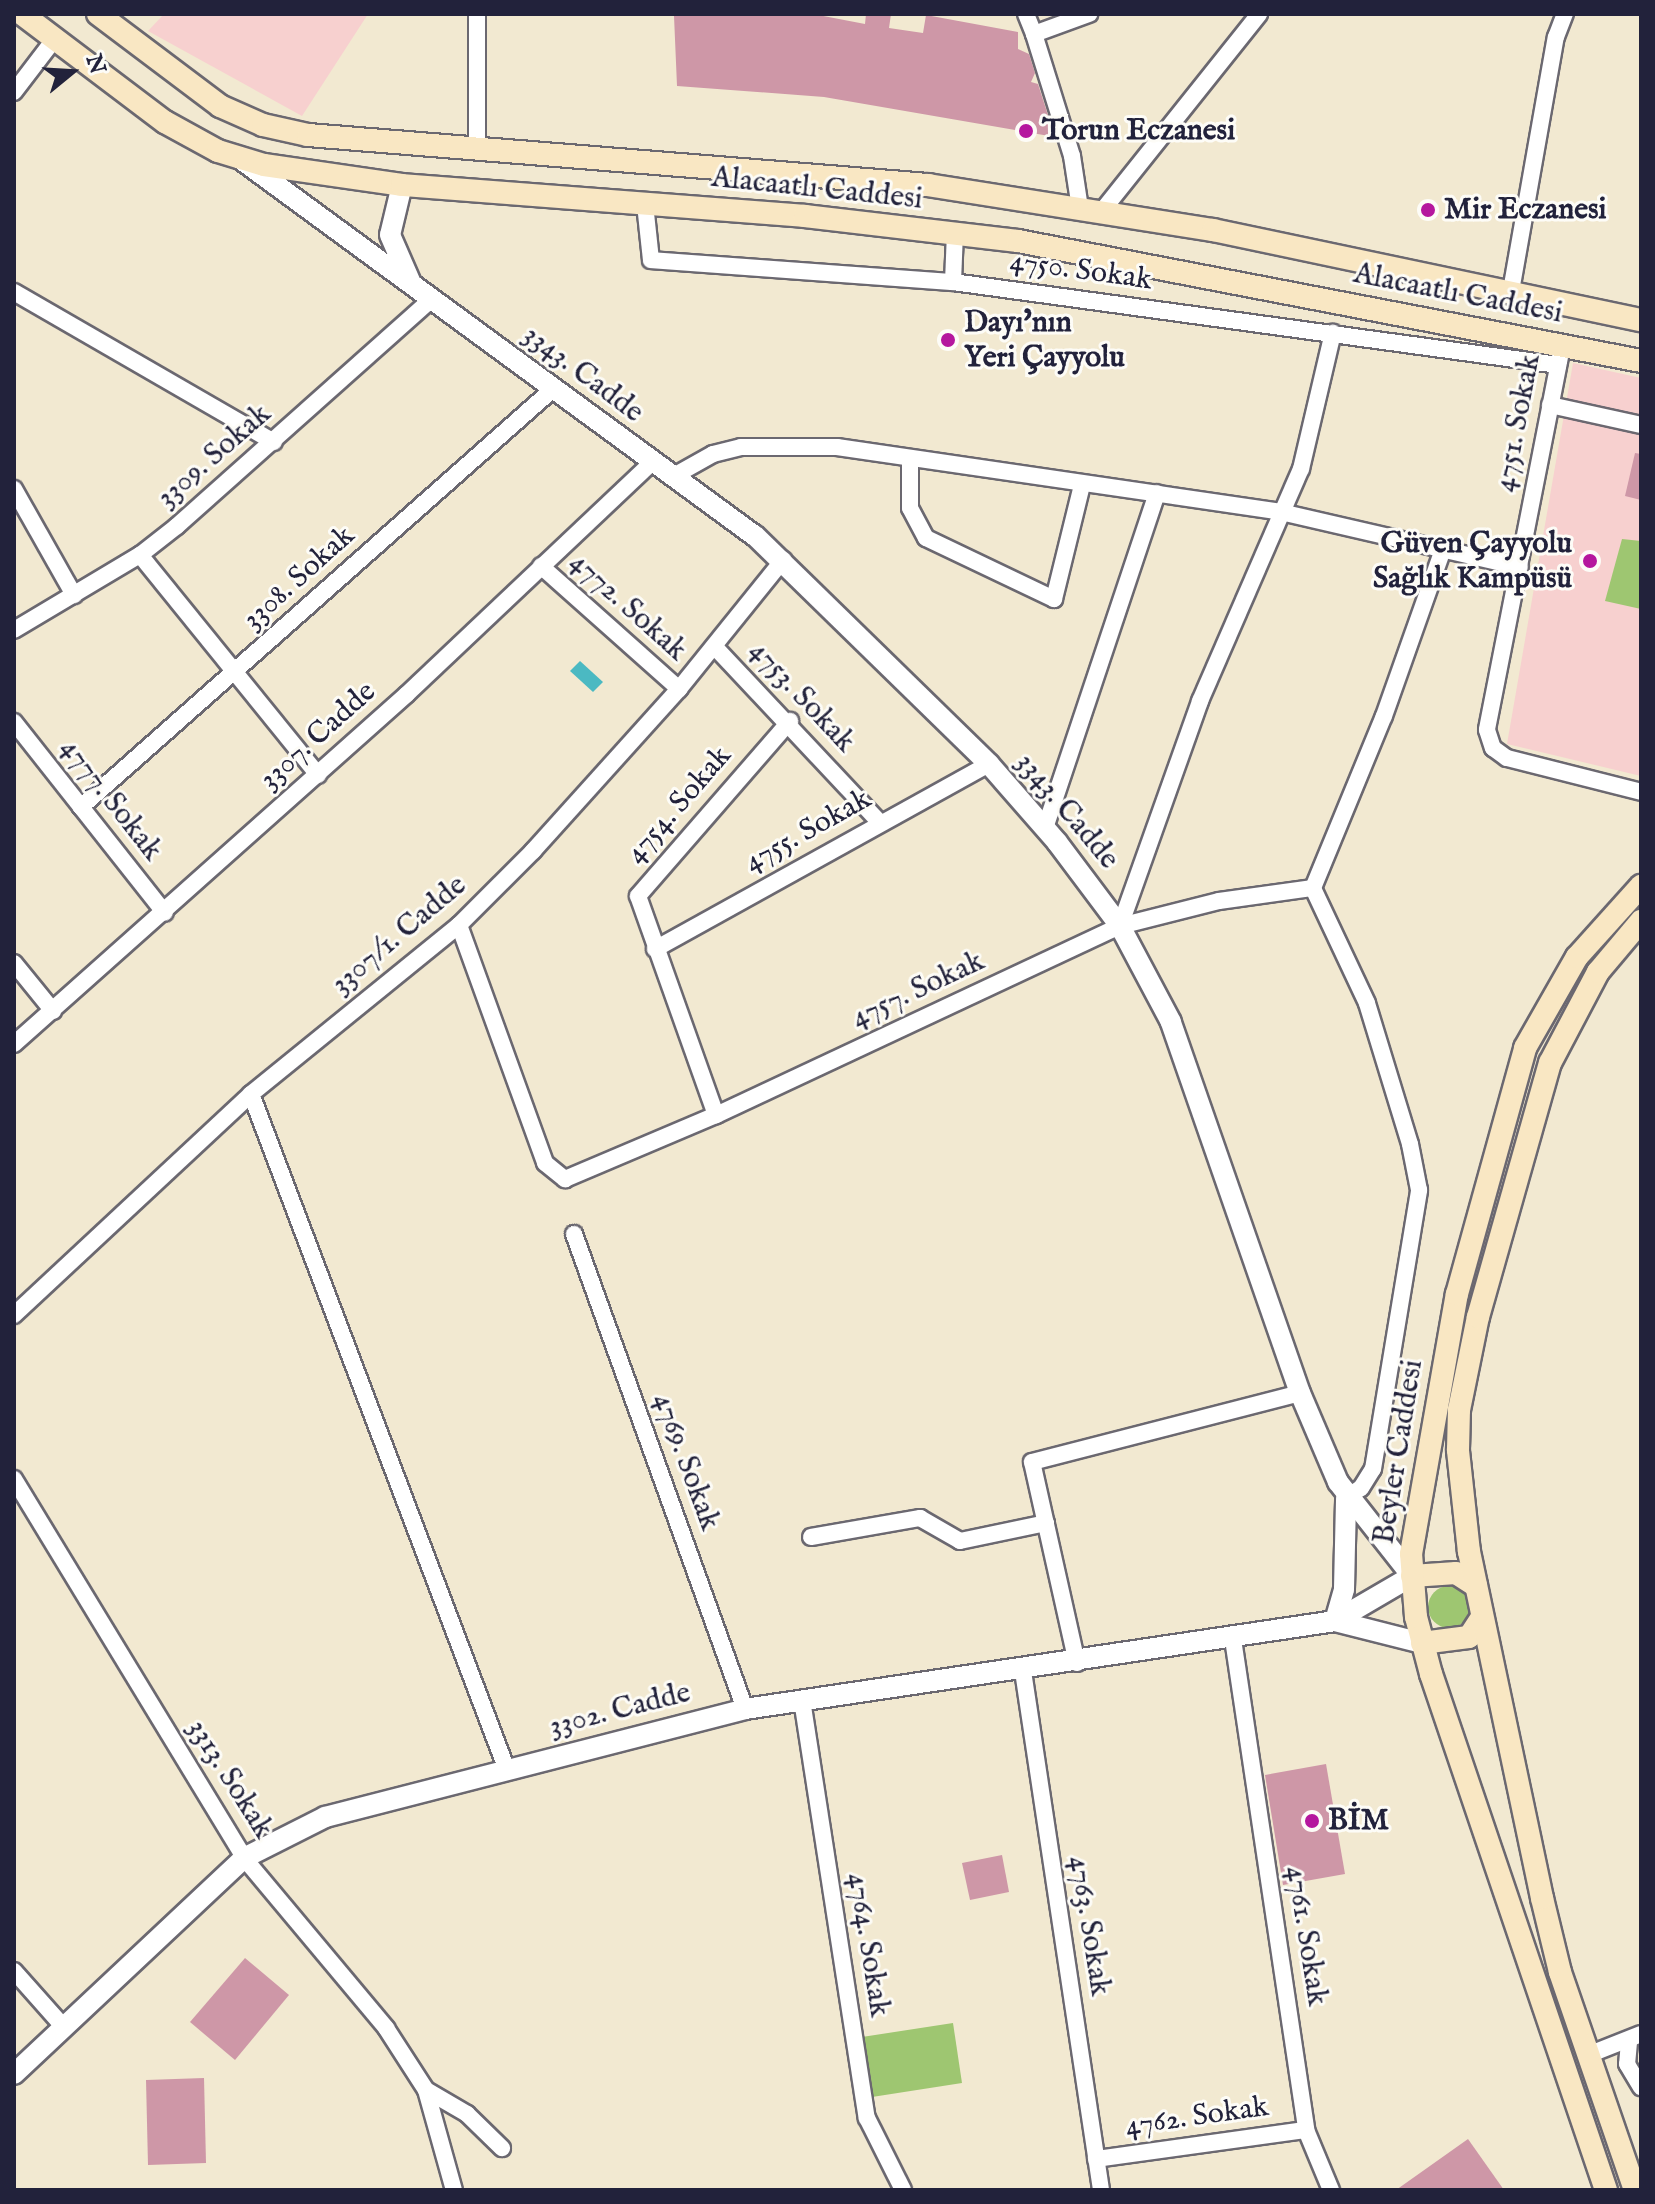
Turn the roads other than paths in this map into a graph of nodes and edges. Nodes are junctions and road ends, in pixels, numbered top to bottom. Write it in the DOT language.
graph roads {
  1 [pos="22,14"];
  2 [pos="98,14"];
  3 [pos="477,14"];
  4 [pos="1026,14"];
  5 [pos="1089,14"];
  6 [pos="1259,14"];
  7 [pos="1565,14"];
  8 [pos="1034,34"];
  9 [pos="53,41"];
  10 [pos="14,92"];
  11 [pos="477,148"];
  12 [pos="240,159"];
  13 [pos="402,185"];
  14 [pos="645,204"];
  15 [pos="1080,208"];
  16 [pos="1102,211"];
  17 [pos="955,233"];
  18 [pos="953,282"];
  19 [pos="411,283"];
  20 [pos="1511,291"];
  21 [pos="14,292"];
  22 [pos="432,299"];
  23 [pos="1641,320"];
  24 [pos="1333,333"];
  25 [pos="1560,354"];
  26 [pos="1641,361"];
  27 [pos="553,389"];
  28 [pos="1550,405"];
  29 [pos="1641,425"];
  30 [pos="274,442"];
  31 [pos="910,461"];
  32 [pos="652,462"];
  33 [pos="672,477"];
  34 [pos="1082,485"];
  35 [pos="14,489"];
  36 [pos="1157,493"];
  37 [pos="1281,512"];
  38 [pos="1443,549"];
  39 [pos="140,555"];
  40 [pos="783,560"];
  41 [pos="541,566"];
  42 [pos="1520,567"];
  43 [pos="74,595"];
  44 [pos="14,630"];
  45 [pos="715,647"];
  46 [pos="235,673"];
  47 [pos="679,689"];
  48 [pos="790,721"];
  49 [pos="14,722"];
  50 [pos="989,764"];
  51 [pos="318,775"];
  52 [pos="1641,792"];
  53 [pos="81,807"];
  54 [pos="880,823"];
  55 [pos="1045,828"];
  56 [pos="1641,886"];
  57 [pos="1313,888"];
  58 [pos="165,913"];
  59 [pos="1641,921"];
  60 [pos="459,925"];
  61 [pos="1120,926"];
  62 [pos="655,949"];
  63 [pos="14,963"];
  64 [pos="53,1011"];
  65 [pos="14,1044"];
  66 [pos="251,1094"];
  67 [pos="716,1115"];
  68 [pos="574,1234"];
  69 [pos="14,1315"];
  70 [pos="1300,1393"];
  71 [pos="14,1479"];
  72 [pos="1346,1498"];
  73 [pos="1046,1523"];
  74 [pos="811,1537"];
  75 [pos="1412,1576"];
  76 [pos="1476,1586"];
  77 [pos="1482,1617"];
  78 [pos="1335,1621"];
  79 [pos="1233,1639"];
  80 [pos="1422,1643"];
  81 [pos="1077,1663"];
  82 [pos="1023,1671"];
  83 [pos="802,1700"];
  84 [pos="745,1709"];
  85 [pos="507,1770"];
  86 [pos="244,1858"];
  87 [pos="14,1971"];
  88 [pos="62,2025"];
  89 [pos="1635,2038"];
  90 [pos="1588,2055"];
  91 [pos="14,2074"];
  92 [pos="1641,2087"];
  93 [pos="426,2090"];
  94 [pos="1306,2130"];
  95 [pos="502,2148"];
  96 [pos="1096,2159"];
  97 [pos="454,2190"];
  98 [pos="903,2190"];
  99 [pos="1101,2190"];
  100 [pos="1331,2190"];
  101 [pos="1606,2190"];
  102 [pos="1635,2190"];
  1 -- 9 [label="main road, Alacaatlı Caddesi"];
  2 -- 11 [label="main road, Alacaatlı Caddesi"];
  3 -- 11 [label="street"];
  4 -- 8 [label="street"];
  5 -- 8 [label="street"];
  6 -- 16 [label="street"];
  7 -- 20 [label="street"];
  8 -- 15 [label="street"];
  9 -- 10 [label="street"];
  9 -- 12 [label="main road, Alacaatlı Caddesi"];
  11 -- 15 [label="main road, Alacaatlı Caddesi"];
  12 -- 13 [label="main road, Alacaatlı Caddesi"];
  12 -- 19 [label="street, 3343. Cadde"];
  13 -- 14 [label="main road, Alacaatlı Caddesi"];
  13 -- 19 [label="street, 3343. Cadde"];
  14 -- 17 [label="main road, Alacaatlı Caddesi"];
  14 -- 18 [label="street, 4750. Sokak"];
  15 -- 16 [label="main road, Alacaatlı Caddesi"];
  16 -- 20 [label="main road, Alacaatlı Caddesi"];
  17 -- 18 [label="street"];
  17 -- 25 [label="main road, Alacaatlı Caddesi"];
  18 -- 24 [label="street, 4750. Sokak"];
  19 -- 22 [label="street, 3343. Cadde"];
  20 -- 23 [label="main road, Alacaatlı Caddesi"];
  21 -- 30 [label="street"];
  22 -- 27 [label="street, 3343. Cadde"];
  22 -- 30 [label="street, 3309. Sokak"];
  24 -- 25 [label="street, 4750. Sokak"];
  24 -- 37 [label="street"];
  25 -- 26 [label="main road, Alacaatlı Caddesi"];
  25 -- 28 [label="street, 4751. Sokak"];
  27 -- 32 [label="street, 3343. Cadde"];
  27 -- 46 [label="street, 3308. Sokak"];
  28 -- 29 [label="street"];
  28 -- 42 [label="street, 4751. Sokak"];
  30 -- 39 [label="street, 3309. Sokak"];
  31 -- 33 [label="street"];
  31 -- 34 [label="street"];
  31 -- 34 [label="street"];
  32 -- 33 [label="street, 3343. Cadde"];
  32 -- 41 [label="street, 3307. Cadde"];
  33 -- 40 [label="street, 3343. Cadde"];
  34 -- 36 [label="street"];
  35 -- 43 [label="street"];
  36 -- 37 [label="street"];
  36 -- 55 [label="street"];
  37 -- 38 [label="street"];
  37 -- 61 [label="street"];
  38 -- 42 [label="street"];
  38 -- 57 [label="street"];
  39 -- 43 [label="street, 3309. Sokak"];
  39 -- 46 [label="street"];
  40 -- 45 [label="street, 3307/1. Cadde"];
  40 -- 50 [label="street, 3343. Cadde"];
  41 -- 47 [label="street, 4772. Sokak"];
  41 -- 51 [label="street, 3307. Cadde"];
  42 -- 52 [label="street, 4751. Sokak"];
  43 -- 44 [label="street, 3309. Sokak"];
  45 -- 47 [label="street, 3307/1. Cadde"];
  45 -- 48 [label="street, 4753. Sokak"];
  46 -- 51 [label="street"];
  46 -- 53 [label="street, 3308. Sokak"];
  47 -- 60 [label="street, 3307/1. Cadde"];
  48 -- 54 [label="street, 4753. Sokak"];
  48 -- 62 [label="street, 4754. Sokak"];
  49 -- 53 [label="street, 4777. Sokak"];
  50 -- 54 [label="street, 4755. Sokak"];
  50 -- 55 [label="street, 3343. Cadde"];
  51 -- 58 [label="street, 3307. Cadde"];
  53 -- 58 [label="street, 4777. Sokak"];
  54 -- 62 [label="street, 4755. Sokak"];
  55 -- 61 [label="street, 3343. Cadde"];
  56 -- 75 [label="main road, Beyler Caddesi"];
  57 -- 61 [label="street, 4757. Sokak"];
  57 -- 72 [label="street"];
  58 -- 64 [label="street, 3307. Cadde"];
  59 -- 76 [label="main road, Beyler Caddesi"];
  60 -- 66 [label="street, 3307/1. Cadde"];
  60 -- 67 [label="street, 4757. Sokak"];
  61 -- 67 [label="street, 4757. Sokak"];
  61 -- 70 [label="street, 3343. Cadde"];
  62 -- 67 [label="street, 4754. Sokak"];
  63 -- 64 [label="street"];
  64 -- 65 [label="street, 3307. Cadde"];
  66 -- 69 [label="street, 3307/1. Cadde"];
  66 -- 85 [label="street"];
  68 -- 84 [label="street, 4769. Sokak"];
  70 -- 72 [label="street, 3343. Cadde"];
  70 -- 73 [label="street"];
  71 -- 86 [label="street, 3313. Sokak"];
  72 -- 75 [label="street, 3343. Cadde"];
  72 -- 78 [label="street"];
  73 -- 74 [label="street"];
  73 -- 81 [label="street"];
  75 -- 76 [label="main road"];
  75 -- 78 [label="street, 3302. Cadde"];
  75 -- 80 [label="main road, Beyler Caddesi"];
  76 -- 77 [label="main road, Beyler Caddesi"];
  77 -- 80 [label="main road"];
  77 -- 90 [label="main road, Beyler Caddesi"];
  78 -- 79 [label="street, 3302. Cadde"];
  78 -- 80 [label="street, 3302. Cadde"];
  79 -- 81 [label="street, 3302. Cadde"];
  79 -- 94 [label="street, 4761. Sokak"];
  80 -- 101 [label="main road, Beyler Caddesi"];
  81 -- 82 [label="street, 3302. Cadde"];
  82 -- 83 [label="street, 3302. Cadde"];
  82 -- 96 [label="street, 4763. Sokak"];
  83 -- 84 [label="street, 3302. Cadde"];
  83 -- 98 [label="street, 4764. Sokak"];
  84 -- 85 [label="street, 3302. Cadde"];
  85 -- 86 [label="street, 3302. Cadde"];
  86 -- 88 [label="street, 3302. Cadde"];
  86 -- 93 [label="street, 3313. Sokak"];
  87 -- 88 [label="street"];
  88 -- 91 [label="street, 3302. Cadde"];
  89 -- 90 [label="street"];
  89 -- 92 [label="street"];
  90 -- 102 [label="main road, Beyler Caddesi"];
  93 -- 95 [label="street"];
  93 -- 97 [label="street"];
  94 -- 96 [label="street, 4762. Sokak"];
  94 -- 100 [label="street, 4761. Sokak"];
  96 -- 99 [label="street, 4763. Sokak"];
}
